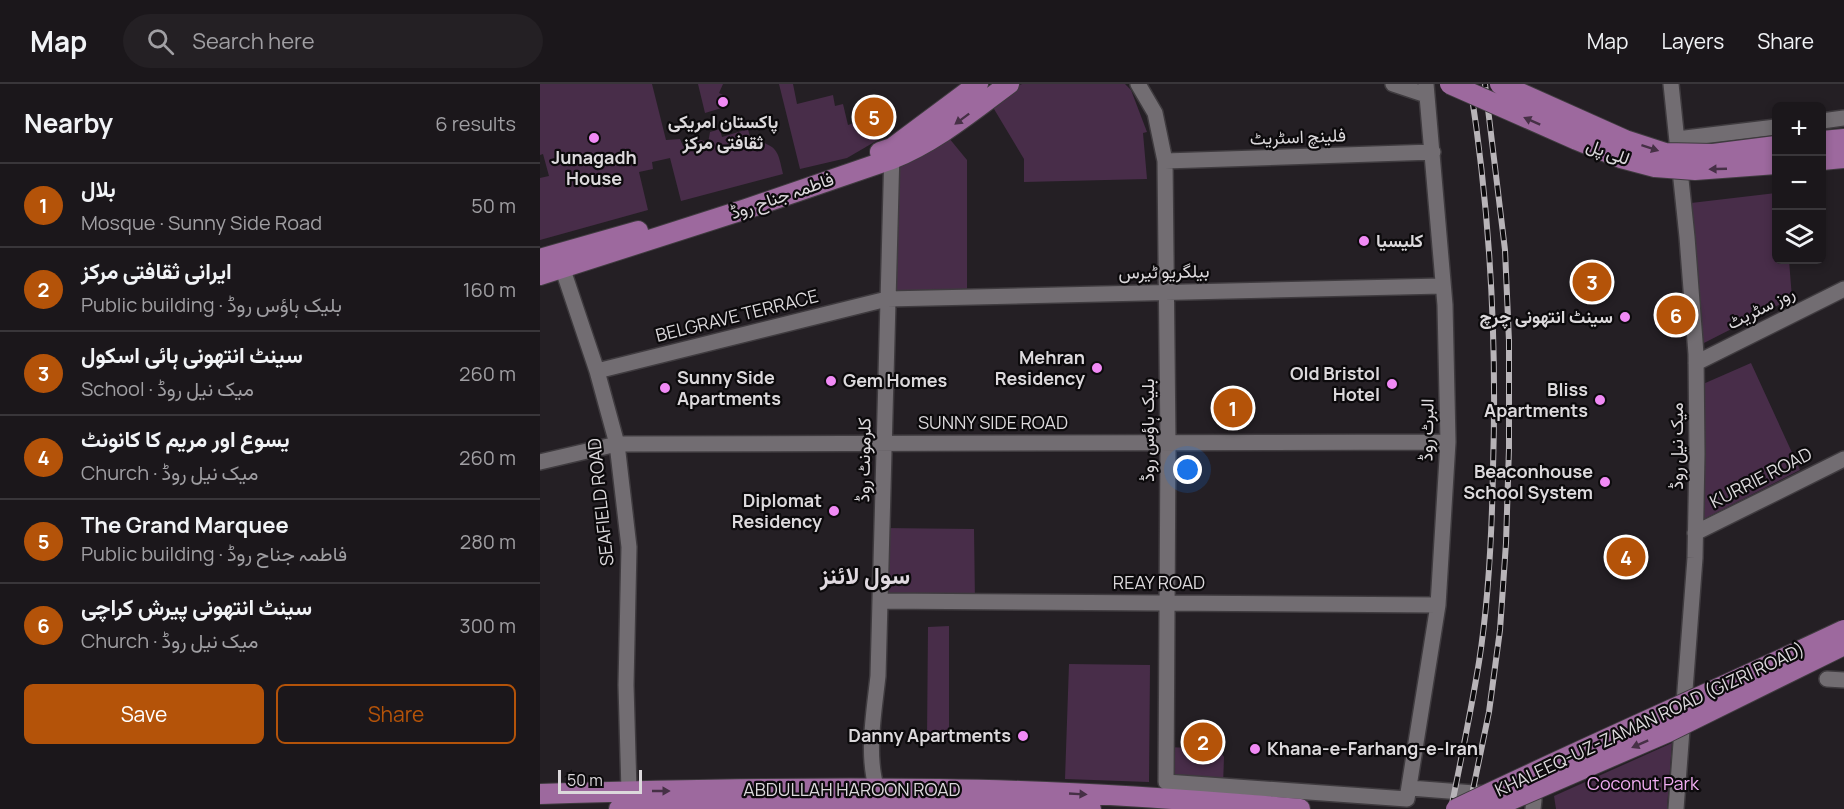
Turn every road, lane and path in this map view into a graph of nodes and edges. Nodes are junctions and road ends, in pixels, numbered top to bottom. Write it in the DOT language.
graph roads {
  1 [pos="978,84"];
  2 [pos="1009,84"];
  3 [pos="1138,84"];
  4 [pos="1393,84"];
  5 [pos="1450,84"];
  6 [pos="1500,84"];
  7 [pos="1671,84"];
  8 [pos="1426,89"];
  9 [pos="1844,118"];
  10 [pos="1826,120"];
  11 [pos="1772,127"];
  12 [pos="1677,139"];
  13 [pos="1844,139"];
  14 [pos="1826,141"];
  15 [pos="1772,147"];
  16 [pos="1433,152"];
  17 [pos="892,154"];
  18 [pos="1844,158"];
  19 [pos="1826,160"];
  20 [pos="1165,161"];
  21 [pos="1772,165"];
  22 [pos="554,260"];
  23 [pos="540,275"];
  24 [pos="1442,286"];
  25 [pos="1844,289"];
  26 [pos="1167,292"];
  27 [pos="887,299"];
  28 [pos="1696,363"];
  29 [pos="597,371"];
  30 [pos="1448,442"];
  31 [pos="884,443"];
  32 [pos="1168,443"];
  33 [pos="617,444"];
  34 [pos="1844,459"];
  35 [pos="540,462"];
  36 [pos="1695,533"];
  37 [pos="880,601"];
  38 [pos="1166,603"];
  39 [pos="1438,605"];
  40 [pos="1844,630"];
  41 [pos="1844,645"];
  42 [pos="1827,679"];
  43 [pos="1844,680"];
  44 [pos="1165,790"];
  45 [pos="629,791"];
  46 [pos="1408,793"];
  47 [pos="540,794"];
  48 [pos="871,798"];
  49 [pos="618,809"];
  50 [pos="1091,809"];
  51 [pos="1300,809"];
  52 [pos="1456,809"];
  53 [pos="1490,809"];
  54 [pos="1533,809"];
  55 [pos="1676,809"];
  1 -- 17 [label="main road, فاطمہ جناح روڈ"];
  2 -- 17 [label="main road, فاطمہ جناح روڈ, one-way"];
  3 -- 20 [label="street, بلیک ہاؤس روڈ"];
  4 -- 8 [label="street, البرٹ روڈ"];
  21 -- 5 [label="main road, للی پل, one-way, bridge"];
  6 -- 15 [label="main road, للی پل, one-way, bridge"];
  7 -- 12 [label="street, میک نیل روڈ"];
  8 -- 16 [label="street, البرٹ روڈ"];
  9 -- 10 [label="street"];
  11 -- 12 [label="street"];
  12 -- 28 [label="street, میک نیل روڈ"];
  13 -- 14 [label="main road"];
  16 -- 20 [label="street, فلینچ اسٹریٹ"];
  16 -- 24 [label="street, البرٹ روڈ"];
  17 -- 22 [label="main road, فاطمہ جناح روڈ"];
  17 -- 27 [label="street, کلرمونٹ روڈ"];
  18 -- 19 [label="main road"];
  20 -- 26 [label="street, بلیک ہاؤس روڈ"];
  22 -- 23 [label="main road, فاطمہ جناح روڈ"];
  22 -- 29 [label="street, SEAFIELD ROAD"];
  24 -- 26 [label="street, بیلگریو ٹیرس"];
  24 -- 30 [label="street, البرٹ روڈ"];
  25 -- 28 [label="street, روز سٹریٹ"];
  26 -- 27 [label="street, بیلگریو ٹیرس"];
  26 -- 32 [label="street, بلیک ہاؤس روڈ"];
  27 -- 29 [label="street, BELGRAVE TERRACE"];
  27 -- 31 [label="street, کلرمونٹ روڈ"];
  28 -- 36 [label="street, میک نیل روڈ"];
  29 -- 33 [label="street, SEAFIELD ROAD"];
  30 -- 32 [label="street, SUNNY SIDE ROAD"];
  30 -- 39 [label="street, البرٹ روڈ"];
  31 -- 32 [label="street, SUNNY SIDE ROAD"];
  31 -- 33 [label="street, SUNNY SIDE ROAD"];
  31 -- 37 [label="street, کلرمونٹ روڈ"];
  32 -- 38 [label="street, بلیک ہاؤس روڈ"];
  33 -- 35 [label="street, SUNNY SIDE ROAD"];
  33 -- 45 [label="street, SEAFIELD ROAD"];
  34 -- 36 [label="street, KURRIE ROAD"];
  36 -- 55 [label="street, میک نیل روڈ"];
  37 -- 38 [label="street, REAY ROAD"];
  37 -- 48 [label="street, کلرمونٹ روڈ"];
  38 -- 39 [label="street, REAY ROAD"];
  38 -- 44 [label="street, بلیک ہاؤس روڈ"];
  39 -- 46 [label="street, البرٹ روڈ"];
  40 -- 52 [label="main road, KHALEEQ-UZ-ZAMAN ROAD (GIZRI ROAD), bridge"];
  41 -- 53 [label="main road, KHALEEQ-UZ-ZAMAN ROAD (GIZRI ROAD), one-way, bridge"];
  42 -- 43 [label="street"];
  44 -- 46 [label="street"];
  48 -- 44 [label="main road, ABDULLAH HAROON ROAD, one-way"];
  44 -- 51 [label="main road, ABDULLAH HAROON ROAD"];
  45 -- 47 [label="main road, ABDULLAH HAROON ROAD"];
  45 -- 48 [label="main road, ABDULLAH HAROON ROAD, one-way"];
  46 -- 54 [label="street"];
  48 -- 49 [label="main road, ABDULLAH HAROON ROAD"];
  48 -- 50 [label="main road, ABDULLAH HAROON ROAD"];
}
